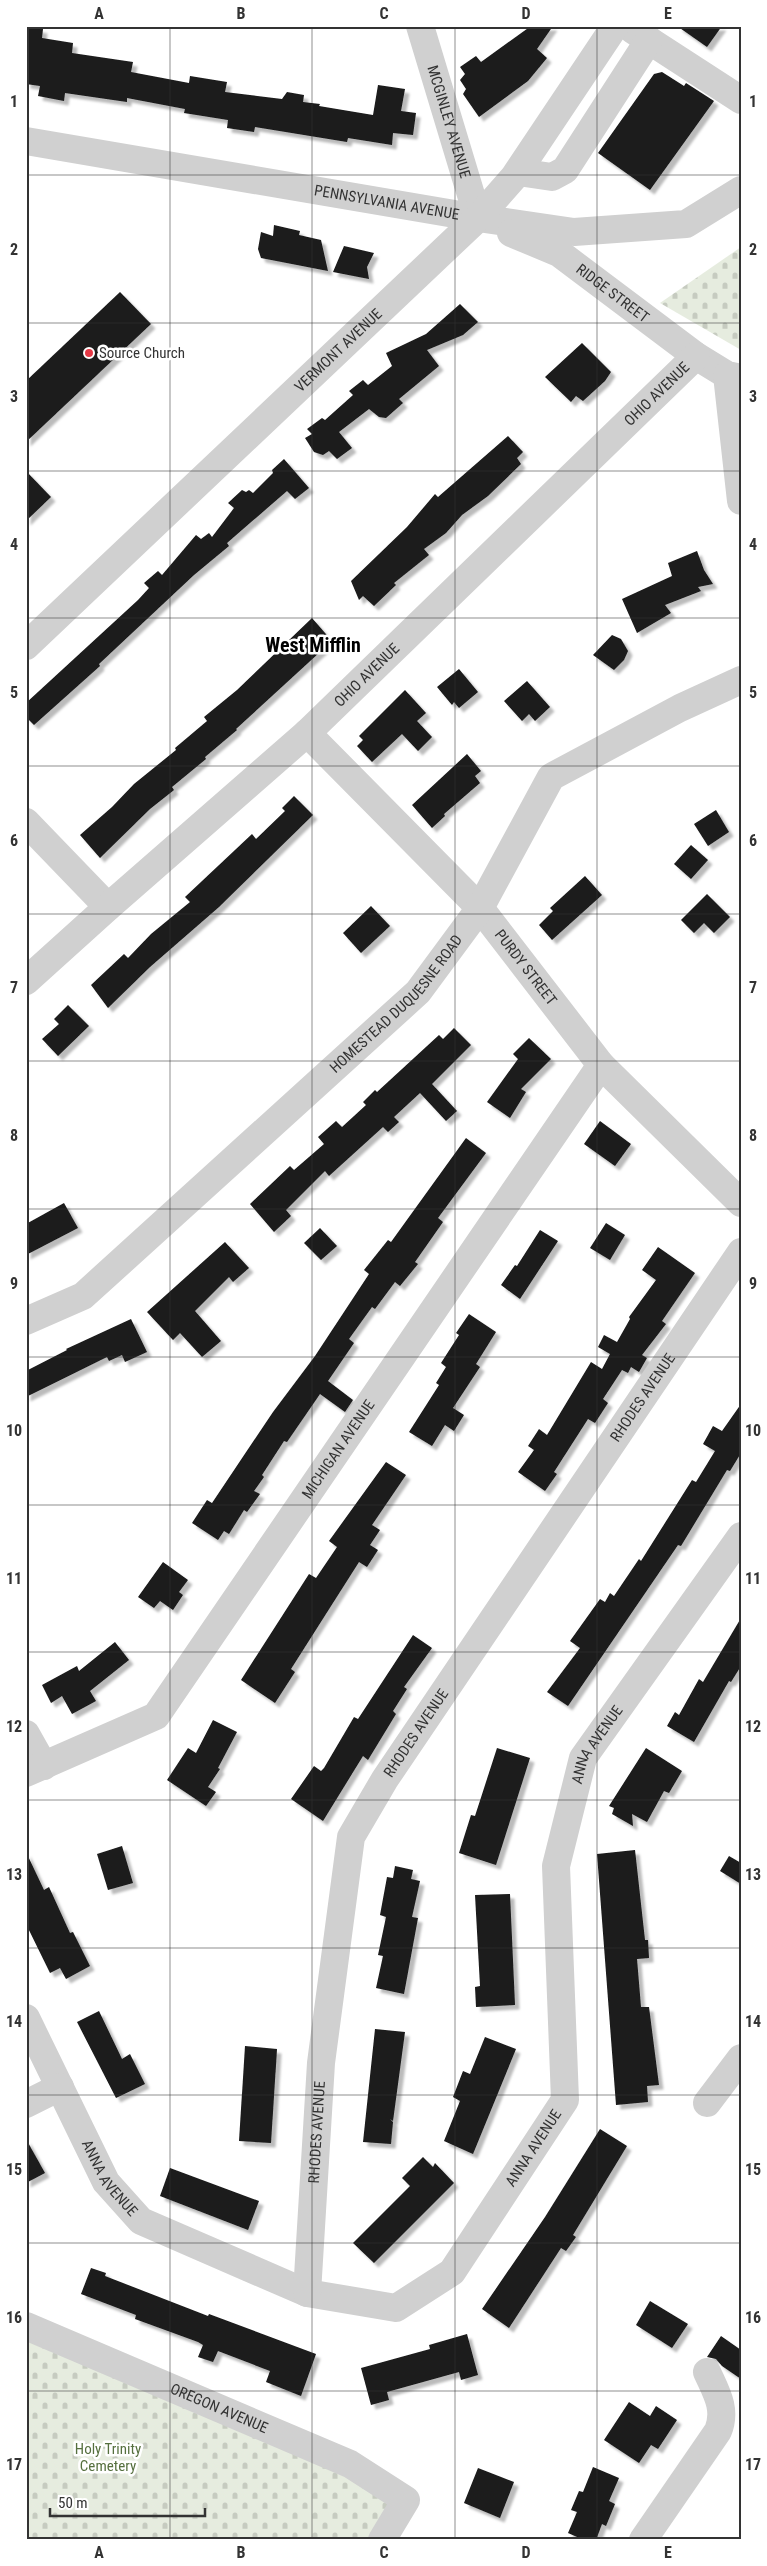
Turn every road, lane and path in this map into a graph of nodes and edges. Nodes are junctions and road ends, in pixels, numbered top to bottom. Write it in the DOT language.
graph roads {
  1 [pos="420,26"];
  2 [pos="615,26"];
  3 [pos="638,33"];
  4 [pos="741,100"];
  5 [pos="26,141"];
  6 [pos="518,172"];
  7 [pos="741,190"];
  8 [pos="478,218"];
  9 [pos="696,356"];
  10 [pos="734,376"];
  11 [pos="741,501"];
  12 [pos="26,646"];
  13 [pos="741,680"];
  14 [pos="308,733"];
  15 [pos="26,822"];
  16 [pos="108,907"];
  17 [pos="480,908"];
  18 [pos="26,982"];
  19 [pos="601,1065"];
  20 [pos="741,1203"];
  21 [pos="741,1252"];
  22 [pos="26,1321"];
  23 [pos="741,1536"];
  24 [pos="26,1734"];
  25 [pos="35,1770"];
  26 [pos="26,2018"];
  27 [pos="741,2058"];
  28 [pos="60,2087"];
  29 [pos="708,2103"];
  30 [pos="26,2104"];
  31 [pos="308,2293"];
  32 [pos="26,2326"];
  33 [pos="707,2372"];
  34 [pos="382,2540"];
  35 [pos="643,2540"];
  1 -- 8 [label="street, MCGINLEY AVENUE"];
  2 -- 6 [label="street, VERMONT AVENUE"];
  3 -- 4 [label="street"];
  3 -- 6 [label="street"];
  5 -- 8 [label="street, PENNSYLVANIA AVENUE"];
  6 -- 8 [label="street, VERMONT AVENUE"];
  7 -- 8 [label="street, PENNSYLVANIA AVENUE"];
  8 -- 9 [label="street, RIDGE STREET"];
  8 -- 12 [label="street, VERMONT AVENUE"];
  9 -- 10 [label="street, RIDGE STREET"];
  9 -- 14 [label="street, OHIO AVENUE"];
  10 -- 11 [label="street"];
  13 -- 17 [label="street, HOMESTEAD DUQUESNE ROAD"];
  14 -- 16 [label="street, OHIO AVENUE"];
  14 -- 17 [label="street, PURDY STREET"];
  15 -- 16 [label="street"];
  16 -- 18 [label="street, OHIO AVENUE"];
  17 -- 19 [label="street, PURDY STREET"];
  17 -- 22 [label="street, HOMESTEAD DUQUESNE ROAD"];
  19 -- 20 [label="street, PURDY STREET"];
  19 -- 25 [label="street, MICHIGAN AVENUE"];
  21 -- 31 [label="street, RHODES AVENUE"];
  23 -- 31 [label="street, ANNA AVENUE"];
  24 -- 25 [label="street"];
  26 -- 28 [label="street, ANNA AVENUE"];
  27 -- 29 [label="street"];
  28 -- 30 [label="street"];
  28 -- 31 [label="street, ANNA AVENUE"];
  32 -- 34 [label="street, OREGON AVENUE"];
  33 -- 35 [label="street"];
}
